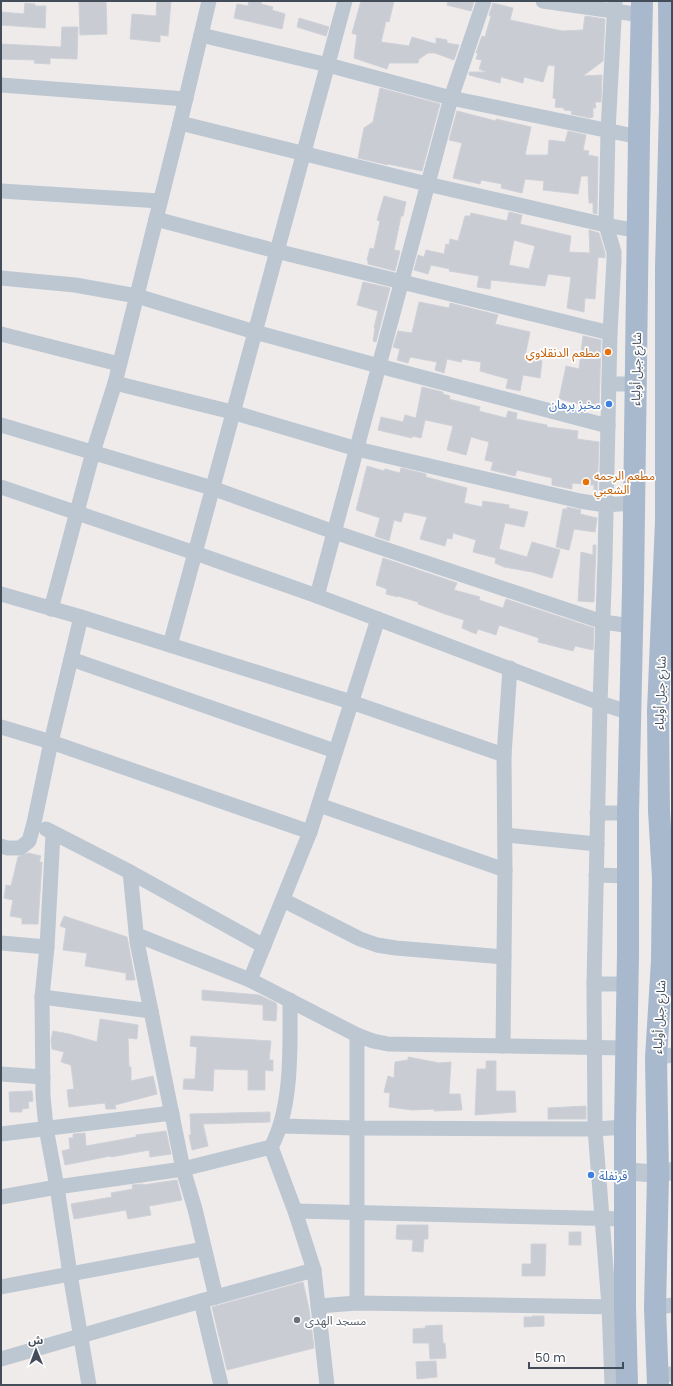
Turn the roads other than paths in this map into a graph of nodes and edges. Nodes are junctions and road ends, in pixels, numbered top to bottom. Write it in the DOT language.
graph roads {
  1 [pos="209,1"];
  2 [pos="345,1"];
  3 [pos="484,1"];
  4 [pos="543,1"];
  5 [pos="669,1"];
  6 [pos="614,6"];
  7 [pos="642,8"];
  8 [pos="201,35"];
  9 [pos="328,65"];
  10 [pos="1,85"];
  11 [pos="451,98"];
  12 [pos="186,99"];
  13 [pos="671,108"];
  14 [pos="180,123"];
  15 [pos="608,130"];
  16 [pos="639,137"];
  17 [pos="304,154"];
  18 [pos="427,184"];
  19 [pos="1,191"];
  20 [pos="160,201"];
  21 [pos="156,219"];
  22 [pos="606,225"];
  23 [pos="638,231"];
  24 [pos="276,251"];
  25 [pos="669,267"];
  26 [pos="1,278"];
  27 [pos="402,281"];
  28 [pos="137,296"];
  29 [pos="255,332"];
  30 [pos="610,333"];
  31 [pos="1,334"];
  32 [pos="119,364"];
  33 [pos="379,366"];
  34 [pos="668,378"];
  35 [pos="115,383"];
  36 [pos="609,384"];
  37 [pos="636,384"];
  38 [pos="232,412"];
  39 [pos="1,425"];
  40 [pos="608,426"];
  41 [pos="357,449"];
  42 [pos="93,452"];
  43 [pos="1,487"];
  44 [pos="212,488"];
  45 [pos="634,504"];
  46 [pos="605,505"];
  47 [pos="77,513"];
  48 [pos="669,520"];
  49 [pos="334,532"];
  50 [pos="195,553"];
  51 [pos="1,594"];
  52 [pos="317,596"];
  53 [pos="51,609"];
  54 [pos="81,617"];
  55 [pos="378,619"];
  56 [pos="603,622"];
  57 [pos="632,626"];
  58 [pos="170,645"];
  59 [pos="71,659"];
  60 [pos="510,668"];
  61 [pos="351,702"];
  62 [pos="600,703"];
  63 [pos="665,710"];
  64 [pos="631,713"];
  65 [pos="1,727"];
  66 [pos="52,742"];
  67 [pos="335,752"];
  68 [pos="504,755"];
  69 [pos="319,806"];
  70 [pos="666,809"];
  71 [pos="597,813"];
  72 [pos="628,813"];
  73 [pos="34,823"];
  74 [pos="310,832"];
  75 [pos="53,834"];
  76 [pos="505,835"];
  77 [pos="597,844"];
  78 [pos="1,846"];
  79 [pos="505,870"];
  80 [pos="130,872"];
  81 [pos="596,875"];
  82 [pos="628,876"];
  83 [pos="668,877"];
  84 [pos="283,900"];
  85 [pos="137,935"];
  86 [pos="1,943"];
  87 [pos="264,946"];
  88 [pos="47,947"];
  89 [pos="504,957"];
  90 [pos="667,960"];
  91 [pos="250,980"];
  92 [pos="594,984"];
  93 [pos="627,984"];
  94 [pos="42,997"];
  95 [pos="290,1000"];
  96 [pos="151,1011"];
  97 [pos="357,1035"];
  98 [pos="503,1046"];
  99 [pos="594,1048"];
  100 [pos="626,1048"];
  101 [pos="664,1057"];
  102 [pos="1,1074"];
  103 [pos="43,1077"];
  104 [pos="172,1113"];
  105 [pos="281,1126"];
  106 [pos="46,1128"];
  107 [pos="356,1128"];
  108 [pos="625,1128"];
  109 [pos="595,1129"];
  110 [pos="1,1134"];
  111 [pos="271,1147"];
  112 [pos="183,1169"];
  113 [pos="624,1171"];
  114 [pos="665,1173"];
  115 [pos="57,1187"];
  116 [pos="1,1197"];
  117 [pos="295,1211"];
  118 [pos="356,1212"];
  119 [pos="602,1219"];
  120 [pos="625,1219"];
  121 [pos="204,1249"];
  122 [pos="314,1270"];
  123 [pos="70,1274"];
  124 [pos="1,1287"];
  125 [pos="216,1297"];
  126 [pos="201,1301"];
  127 [pos="357,1303"];
  128 [pos="318,1306"];
  129 [pos="663,1306"];
  130 [pos="617,1307"];
  131 [pos="80,1335"];
  132 [pos="1,1359"];
  133 [pos="663,1378"];
  134 [pos="89,1385"];
  135 [pos="222,1385"];
  136 [pos="327,1385"];
  137 [pos="612,1385"];
  138 [pos="627,1385"];
  1 -- 8 [label="street"];
  2 -- 9 [label="street"];
  3 -- 11 [label="street"];
  4 -- 6 [label="street"];
  5 -- 13 [label="main road, شارع جبل أولياء"];
  6 -- 7 [label="street"];
  6 -- 15 [label="street"];
  7 -- 16 [label="main road, شارع جبل أولياء"];
  8 -- 9 [label="street"];
  8 -- 12 [label="street"];
  9 -- 11 [label="street"];
  9 -- 17 [label="street"];
  10 -- 12 [label="street"];
  11 -- 15 [label="street"];
  11 -- 18 [label="street"];
  12 -- 14 [label="street"];
  13 -- 25 [label="main road, شارع جبل أولياء"];
  14 -- 17 [label="street"];
  14 -- 20 [label="street"];
  15 -- 16 [label="street"];
  15 -- 22 [label="street"];
  16 -- 23 [label="main road, شارع جبل أولياء"];
  17 -- 18 [label="street"];
  17 -- 24 [label="street"];
  18 -- 22 [label="street"];
  18 -- 27 [label="street"];
  19 -- 20 [label="street"];
  20 -- 21 [label="street"];
  21 -- 24 [label="street"];
  21 -- 28 [label="street"];
  22 -- 23 [label="street"];
  22 -- 30 [label="street"];
  23 -- 37 [label="main road, شارع جبل أولياء"];
  24 -- 27 [label="street"];
  24 -- 29 [label="street"];
  25 -- 34 [label="main road, شارع جبل أولياء"];
  26 -- 28 [label="street"];
  27 -- 30 [label="street"];
  27 -- 33 [label="street"];
  28 -- 29 [label="street"];
  28 -- 32 [label="street"];
  29 -- 33 [label="street"];
  29 -- 38 [label="street"];
  30 -- 36 [label="street"];
  31 -- 32 [label="street"];
  32 -- 35 [label="street"];
  33 -- 40 [label="street"];
  33 -- 41 [label="street"];
  34 -- 48 [label="main road, شارع جبل أولياء"];
  35 -- 38 [label="street"];
  35 -- 42 [label="street"];
  36 -- 37 [label="street"];
  36 -- 40 [label="street"];
  37 -- 45 [label="main road, شارع جبل أولياء"];
  38 -- 41 [label="street"];
  38 -- 44 [label="street"];
  39 -- 42 [label="street"];
  40 -- 46 [label="street"];
  41 -- 46 [label="street"];
  41 -- 49 [label="street"];
  42 -- 44 [label="street"];
  42 -- 47 [label="street"];
  43 -- 47 [label="street"];
  44 -- 49 [label="street"];
  44 -- 50 [label="street"];
  45 -- 46 [label="street"];
  45 -- 57 [label="main road, شارع جبل أولياء"];
  46 -- 56 [label="street"];
  47 -- 50 [label="street"];
  47 -- 53 [label="street"];
  48 -- 63 [label="main road, شارع جبل أولياء"];
  49 -- 52 [label="street"];
  49 -- 56 [label="street"];
  50 -- 52 [label="street"];
  50 -- 58 [label="street"];
  51 -- 53 [label="street"];
  52 -- 55 [label="street"];
  53 -- 54 [label="street"];
  54 -- 58 [label="street"];
  54 -- 59 [label="street"];
  55 -- 60 [label="street"];
  55 -- 61 [label="street"];
  56 -- 57 [label="street"];
  56 -- 62 [label="street"];
  57 -- 64 [label="main road, شارع جبل أولياء"];
  58 -- 61 [label="street"];
  59 -- 66 [label="street"];
  59 -- 67 [label="street"];
  60 -- 62 [label="street"];
  60 -- 68 [label="street"];
  61 -- 67 [label="street"];
  61 -- 68 [label="street"];
  62 -- 64 [label="street"];
  62 -- 71 [label="street"];
  63 -- 70 [label="main road, شارع جبل أولياء"];
  64 -- 72 [label="main road, شارع جبل أولياء"];
  65 -- 66 [label="street"];
  66 -- 73 [label="street"];
  66 -- 74 [label="street"];
  67 -- 69 [label="street"];
  68 -- 76 [label="street"];
  69 -- 74 [label="street"];
  69 -- 79 [label="street"];
  70 -- 83 [label="main road, شارع جبل أولياء"];
  71 -- 72 [label="street"];
  71 -- 77 [label="street"];
  72 -- 82 [label="main road, شارع جبل أولياء"];
  73 -- 75 [label="street"];
  73 -- 78 [label="street"];
  74 -- 84 [label="street"];
  75 -- 80 [label="street"];
  75 -- 88 [label="street"];
  76 -- 77 [label="street"];
  76 -- 79 [label="street"];
  77 -- 81 [label="street"];
  79 -- 89 [label="street"];
  80 -- 85 [label="street"];
  80 -- 87 [label="street"];
  81 -- 82 [label="street"];
  81 -- 92 [label="street"];
  82 -- 93 [label="main road, شارع جبل أولياء"];
  83 -- 90 [label="main road, شارع جبل أولياء"];
  84 -- 87 [label="street"];
  84 -- 89 [label="street"];
  85 -- 91 [label="street"];
  85 -- 96 [label="street"];
  86 -- 88 [label="street"];
  87 -- 91 [label="street"];
  88 -- 94 [label="street"];
  89 -- 98 [label="street"];
  90 -- 101 [label="main road, شارع جبل أولياء"];
  91 -- 95 [label="street"];
  92 -- 93 [label="street"];
  92 -- 99 [label="street"];
  93 -- 100 [label="main road, شارع جبل أولياء"];
  94 -- 96 [label="street"];
  94 -- 103 [label="street"];
  95 -- 97 [label="street"];
  95 -- 105 [label="street"];
  96 -- 104 [label="street"];
  97 -- 98 [label="street"];
  97 -- 107 [label="street"];
  98 -- 99 [label="street"];
  99 -- 100 [label="street"];
  99 -- 109 [label="street"];
  100 -- 108 [label="main road, شارع جبل أولياء"];
  101 -- 114 [label="main road, شارع جبل أولياء"];
  102 -- 103 [label="street"];
  103 -- 106 [label="street"];
  104 -- 106 [label="street"];
  104 -- 112 [label="street"];
  105 -- 107 [label="street"];
  105 -- 111 [label="street"];
  106 -- 110 [label="street"];
  106 -- 115 [label="street"];
  107 -- 109 [label="street"];
  107 -- 118 [label="street"];
  108 -- 109 [label="street"];
  108 -- 113 [label="main road, شارع جبل أولياء"];
  109 -- 119 [label="street"];
  111 -- 112 [label="street"];
  111 -- 117 [label="street"];
  112 -- 115 [label="street"];
  112 -- 121 [label="street"];
  113 -- 114 [label="street"];
  113 -- 120 [label="main road, شارع جبل أولياء"];
  114 -- 129 [label="main road, شارع جبل أولياء"];
  115 -- 116 [label="street"];
  115 -- 123 [label="street"];
  117 -- 118 [label="street"];
  117 -- 122 [label="street"];
  118 -- 119 [label="street"];
  118 -- 127 [label="street"];
  119 -- 120 [label="street"];
  119 -- 130 [label="street"];
  120 -- 130 [label="main road, شارع جبل أولياء"];
  121 -- 123 [label="street"];
  121 -- 125 [label="street"];
  122 -- 125 [label="street"];
  122 -- 128 [label="street"];
  123 -- 124 [label="street"];
  123 -- 131 [label="street"];
  125 -- 126 [label="street"];
  126 -- 131 [label="street"];
  126 -- 135 [label="street"];
  127 -- 128 [label="street"];
  127 -- 130 [label="street"];
  128 -- 136 [label="street"];
  129 -- 133 [label="main road, شارع جبل أولياء"];
  130 -- 137 [label="street"];
  130 -- 138 [label="main road, شارع جبل أولياء"];
  131 -- 132 [label="street"];
  131 -- 134 [label="street"];
}
